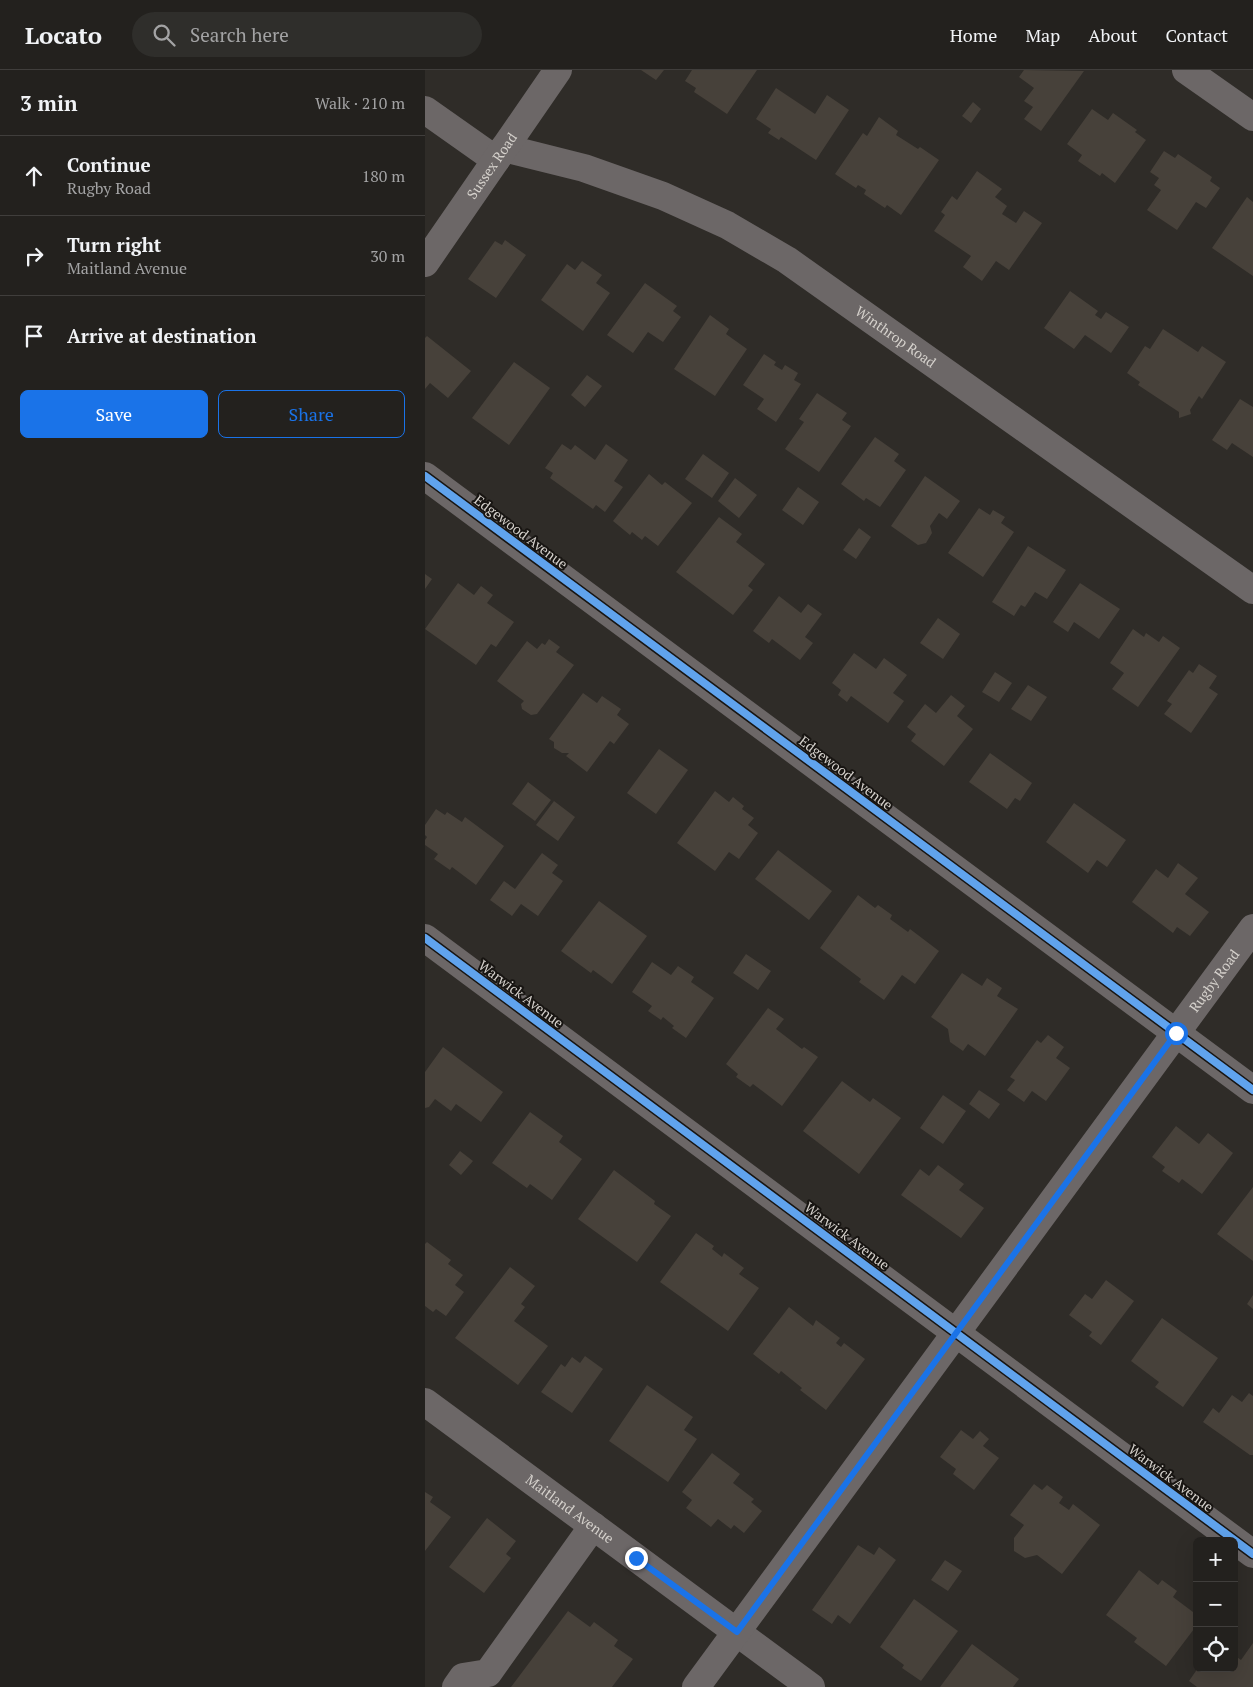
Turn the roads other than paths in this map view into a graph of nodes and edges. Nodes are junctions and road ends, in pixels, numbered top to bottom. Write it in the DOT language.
graph roads {
  1 [pos="558,70"];
  2 [pos="1187,70"];
  3 [pos="425,110"];
  4 [pos="1253,117"];
  5 [pos="500,154"];
  6 [pos="425,263"];
  7 [pos="425,476"];
  8 [pos="1253,590"];
  9 [pos="1253,928"];
  10 [pos="425,938"];
  11 [pos="1176,1033"];
  12 [pos="1253,1090"];
  13 [pos="956,1333"];
  14 [pos="425,1402"];
  15 [pos="593,1526"];
  16 [pos="1253,1554"];
  17 [pos="737,1632"];
  18 [pos="456,1687"];
  19 [pos="696,1687"];
  20 [pos="811,1687"];
  1 -- 5 [label="street, Sussex Road"];
  2 -- 4 [label="street"];
  3 -- 5 [label="street, Winthrop Road"];
  5 -- 6 [label="street, Sussex Road"];
  5 -- 8 [label="street, Winthrop Road"];
  7 -- 11 [label="street, Edgewood Avenue"];
  9 -- 11 [label="street, Rugby Road"];
  10 -- 13 [label="street, Warwick Avenue"];
  11 -- 12 [label="street, Edgewood Avenue"];
  11 -- 13 [label="street, Rugby Road"];
  13 -- 16 [label="street, Warwick Avenue"];
  13 -- 17 [label="street, Rugby Road"];
  14 -- 15 [label="street, Maitland Avenue"];
  15 -- 17 [label="street, Maitland Avenue"];
  15 -- 18 [label="street"];
  17 -- 19 [label="street, Rugby Road"];
  17 -- 20 [label="street, Maitland Avenue"];
}
